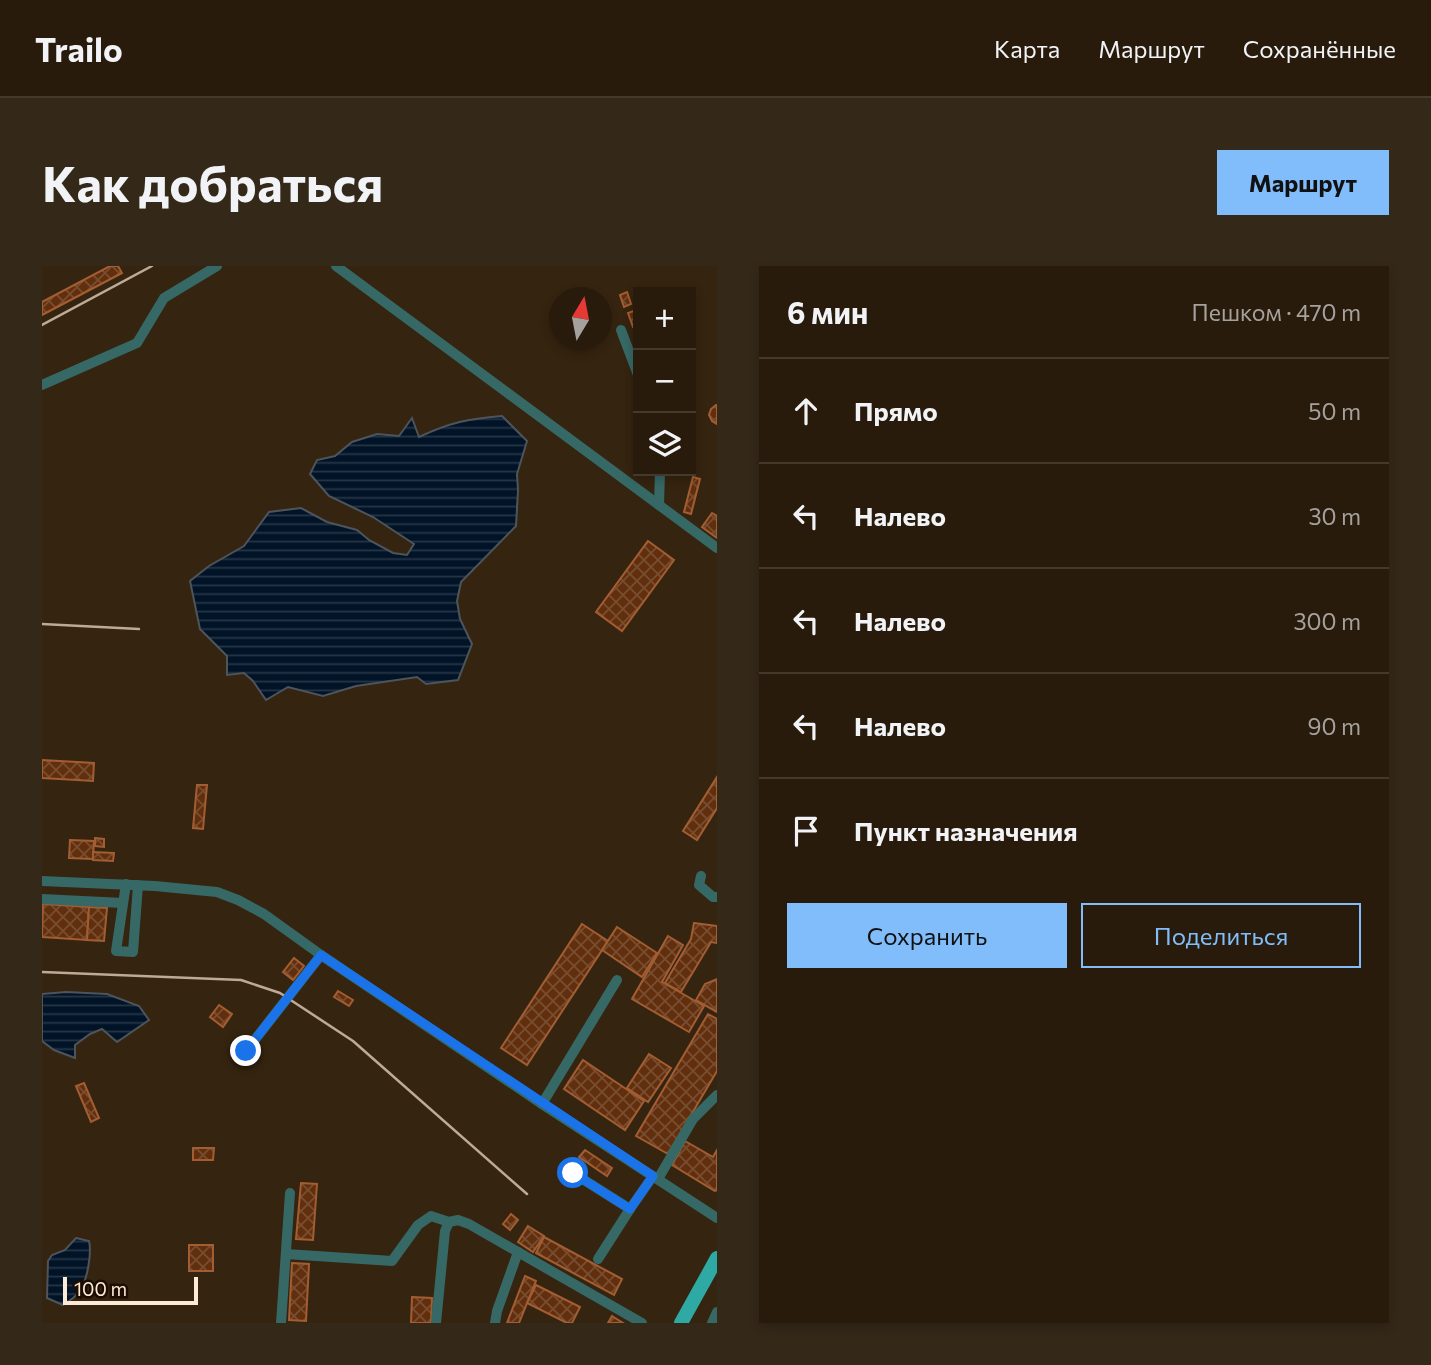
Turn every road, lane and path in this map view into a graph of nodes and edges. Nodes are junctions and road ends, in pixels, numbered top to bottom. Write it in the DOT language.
graph roads {
  1 [pos="217,266"];
  2 [pos="336,266"];
  3 [pos="621,330"];
  4 [pos="633,362"];
  5 [pos="42,385"];
  6 [pos="660,476"];
  7 [pos="659,505"];
  8 [pos="717,548"];
  9 [pos="701,876"];
  10 [pos="42,881"];
  11 [pos="125,884"];
  12 [pos="138,885"];
  13 [pos="717,897"];
  14 [pos="42,899"];
  15 [pos="123,903"];
  16 [pos="321,955"];
  17 [pos="617,980"];
  18 [pos="246,1051"];
  19 [pos="717,1095"];
  20 [pos="542,1104"];
  21 [pos="573,1173"];
  22 [pos="656,1178"];
  23 [pos="290,1194"];
  24 [pos="630,1209"];
  25 [pos="717,1218"];
  26 [pos="449,1222"];
  27 [pos="518,1252"];
  28 [pos="286,1254"];
  29 [pos="598,1259"];
  30 [pos="715,1264"];
  31 [pos="717,1312"];
  32 [pos="281,1323"];
  33 [pos="436,1323"];
  34 [pos="495,1323"];
  35 [pos="642,1323"];
  36 [pos="681,1323"];
  37 [pos="712,1323"];
  1 -- 5 [label="lane"];
  2 -- 7 [label="lane"];
  3 -- 4 [label="lane"];
  6 -- 7 [label="lane"];
  7 -- 8 [label="lane"];
  9 -- 13 [label="lane"];
  10 -- 11 [label="lane"];
  11 -- 12 [label="lane"];
  11 -- 15 [label="lane"];
  12 -- 15 [label="lane"];
  12 -- 16 [label="lane"];
  14 -- 15 [label="lane"];
  16 -- 18 [label="lane"];
  16 -- 20 [label="lane"];
  17 -- 20 [label="lane"];
  19 -- 22 [label="lane"];
  20 -- 22 [label="lane"];
  21 -- 24 [label="lane"];
  22 -- 24 [label="lane"];
  22 -- 25 [label="lane"];
  23 -- 28 [label="lane"];
  24 -- 29 [label="lane"];
  26 -- 27 [label="lane"];
  26 -- 28 [label="lane"];
  26 -- 33 [label="lane"];
  27 -- 34 [label="lane"];
  27 -- 35 [label="lane"];
  28 -- 32 [label="lane"];
  30 -- 36 [label="main road"];
  31 -- 37 [label="lane"];
}
